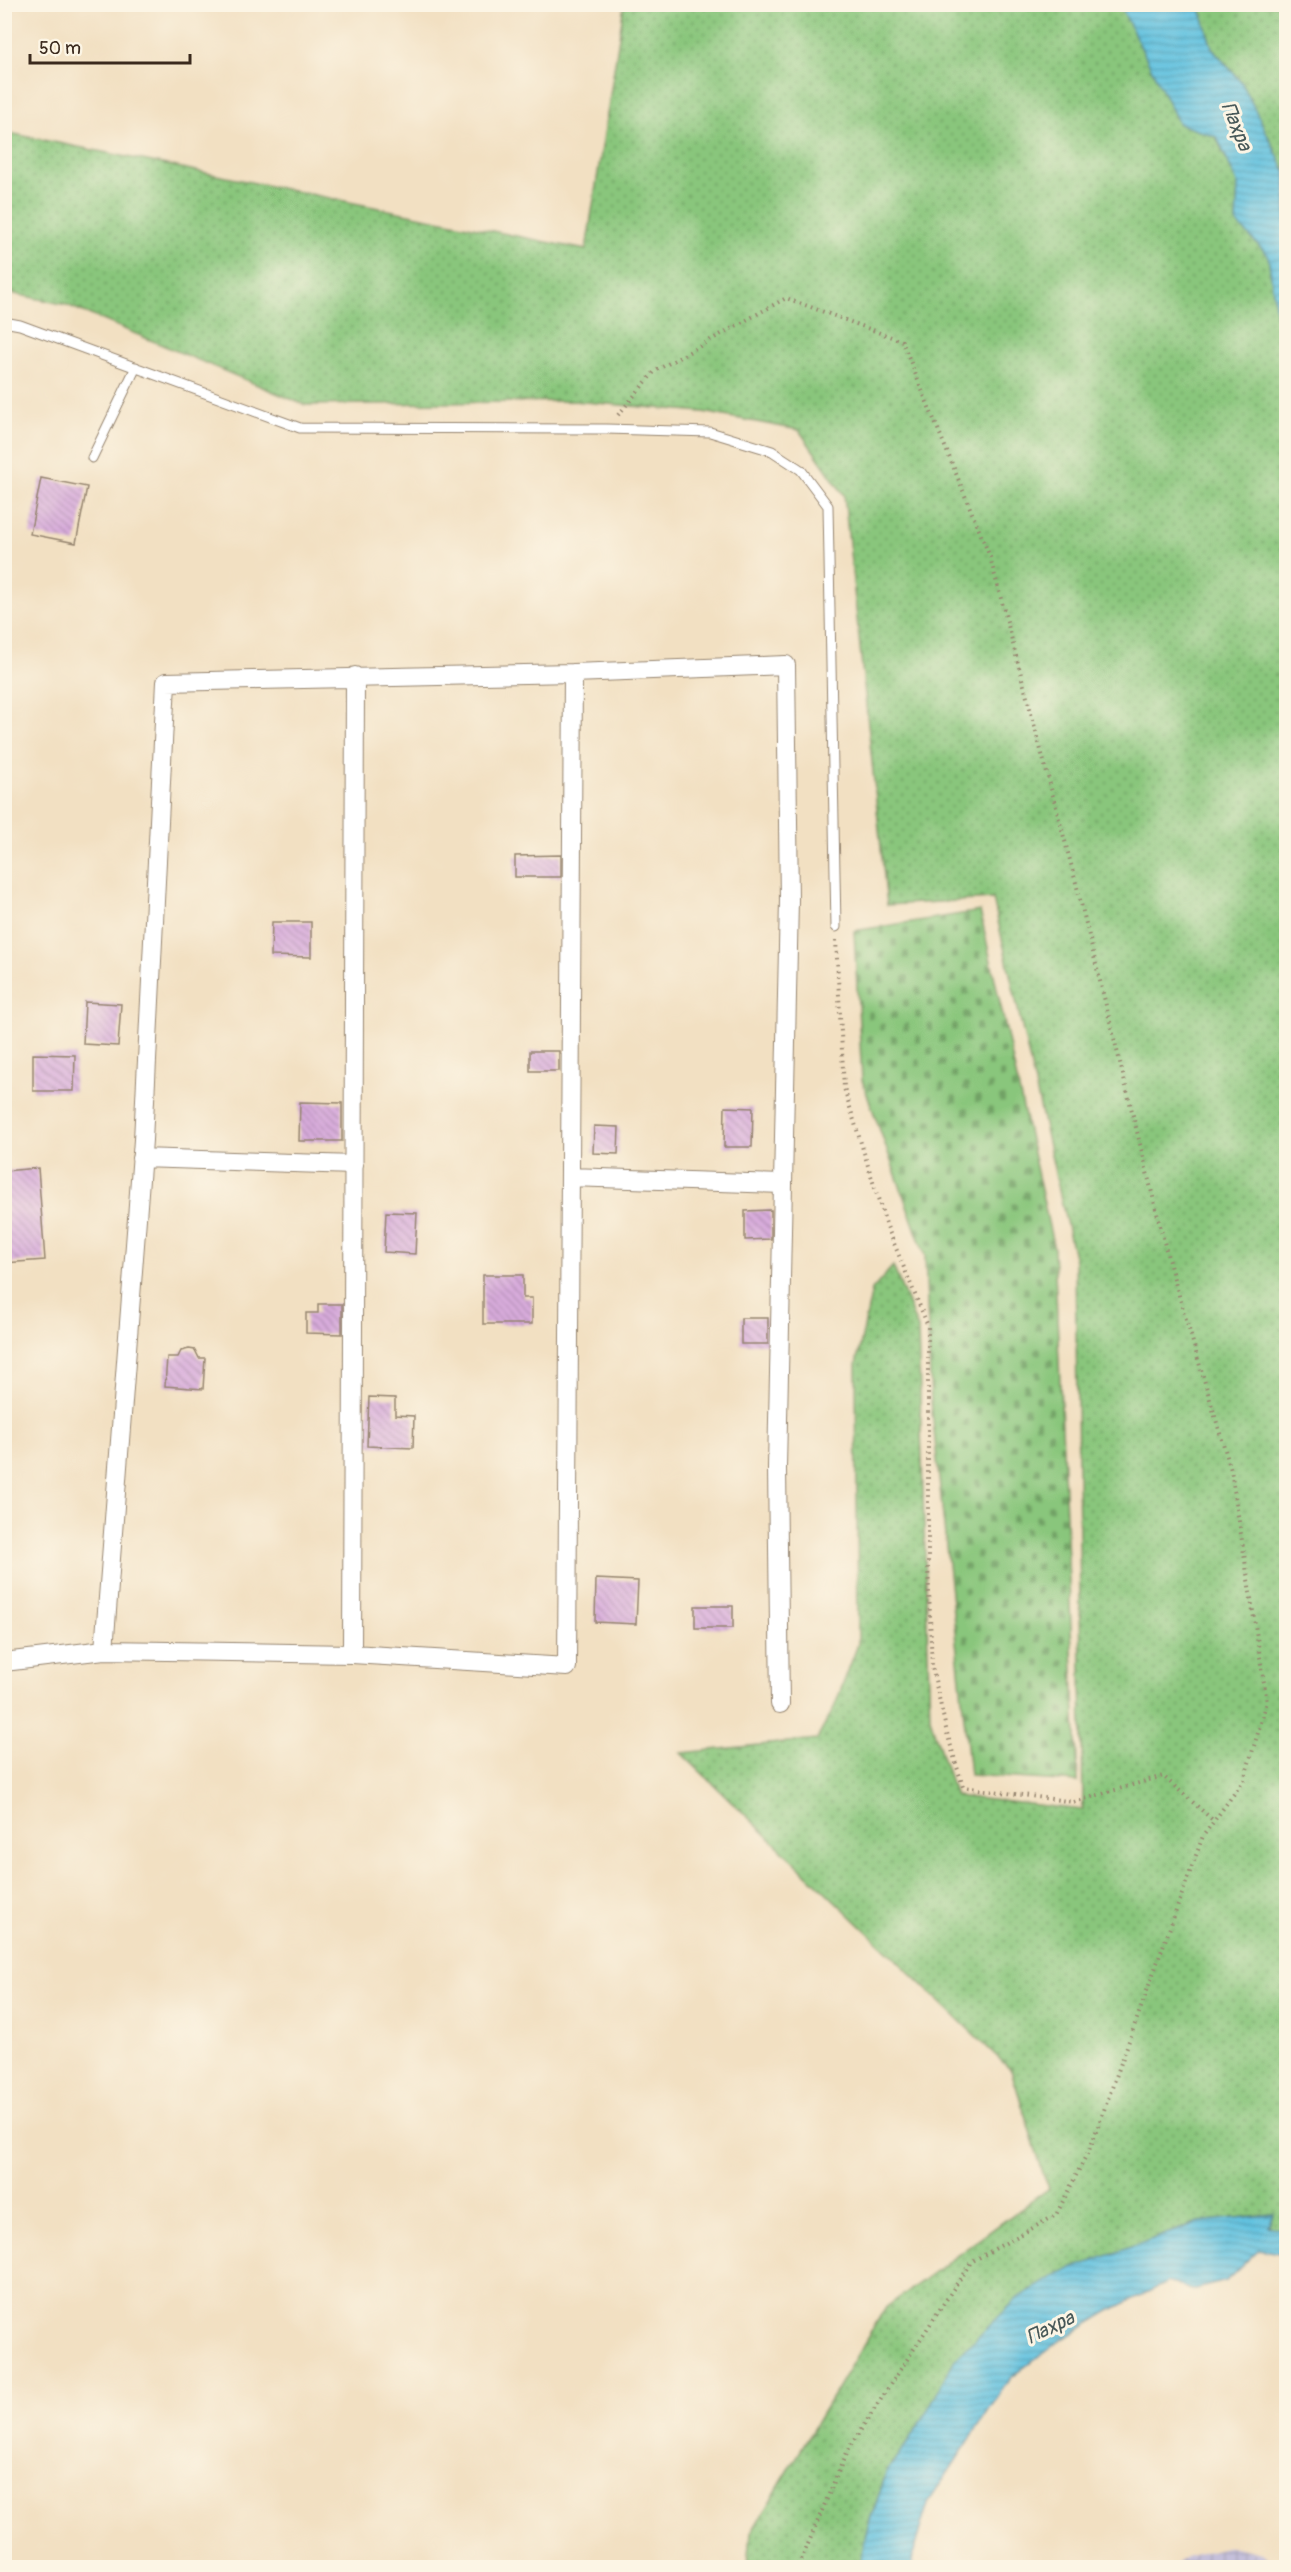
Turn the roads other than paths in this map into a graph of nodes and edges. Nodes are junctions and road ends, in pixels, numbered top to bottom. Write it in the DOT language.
graph roads {
  1 [pos="4,322"];
  2 [pos="136,367"];
  3 [pos="92,458"];
  4 [pos="573,673"];
  5 [pos="355,676"];
  6 [pos="836,927"];
  7 [pos="141,1158"];
  8 [pos="354,1165"];
  9 [pos="570,1177"];
  10 [pos="782,1184"];
  11 [pos="104,1650"];
  12 [pos="352,1654"];
  13 [pos="4,1662"];
  14 [pos="780,1704"];
  1 -- 2 [label="lane"];
  2 -- 3 [label="lane"];
  2 -- 6 [label="lane"];
  4 -- 5 [label="street"];
  4 -- 9 [label="street"];
  4 -- 10 [label="street"];
  5 -- 7 [label="street"];
  5 -- 8 [label="street"];
  7 -- 8 [label="street"];
  7 -- 11 [label="street"];
  8 -- 12 [label="street"];
  9 -- 10 [label="street"];
  9 -- 12 [label="street"];
  10 -- 14 [label="street"];
  11 -- 12 [label="street"];
  11 -- 13 [label="street"];
}
